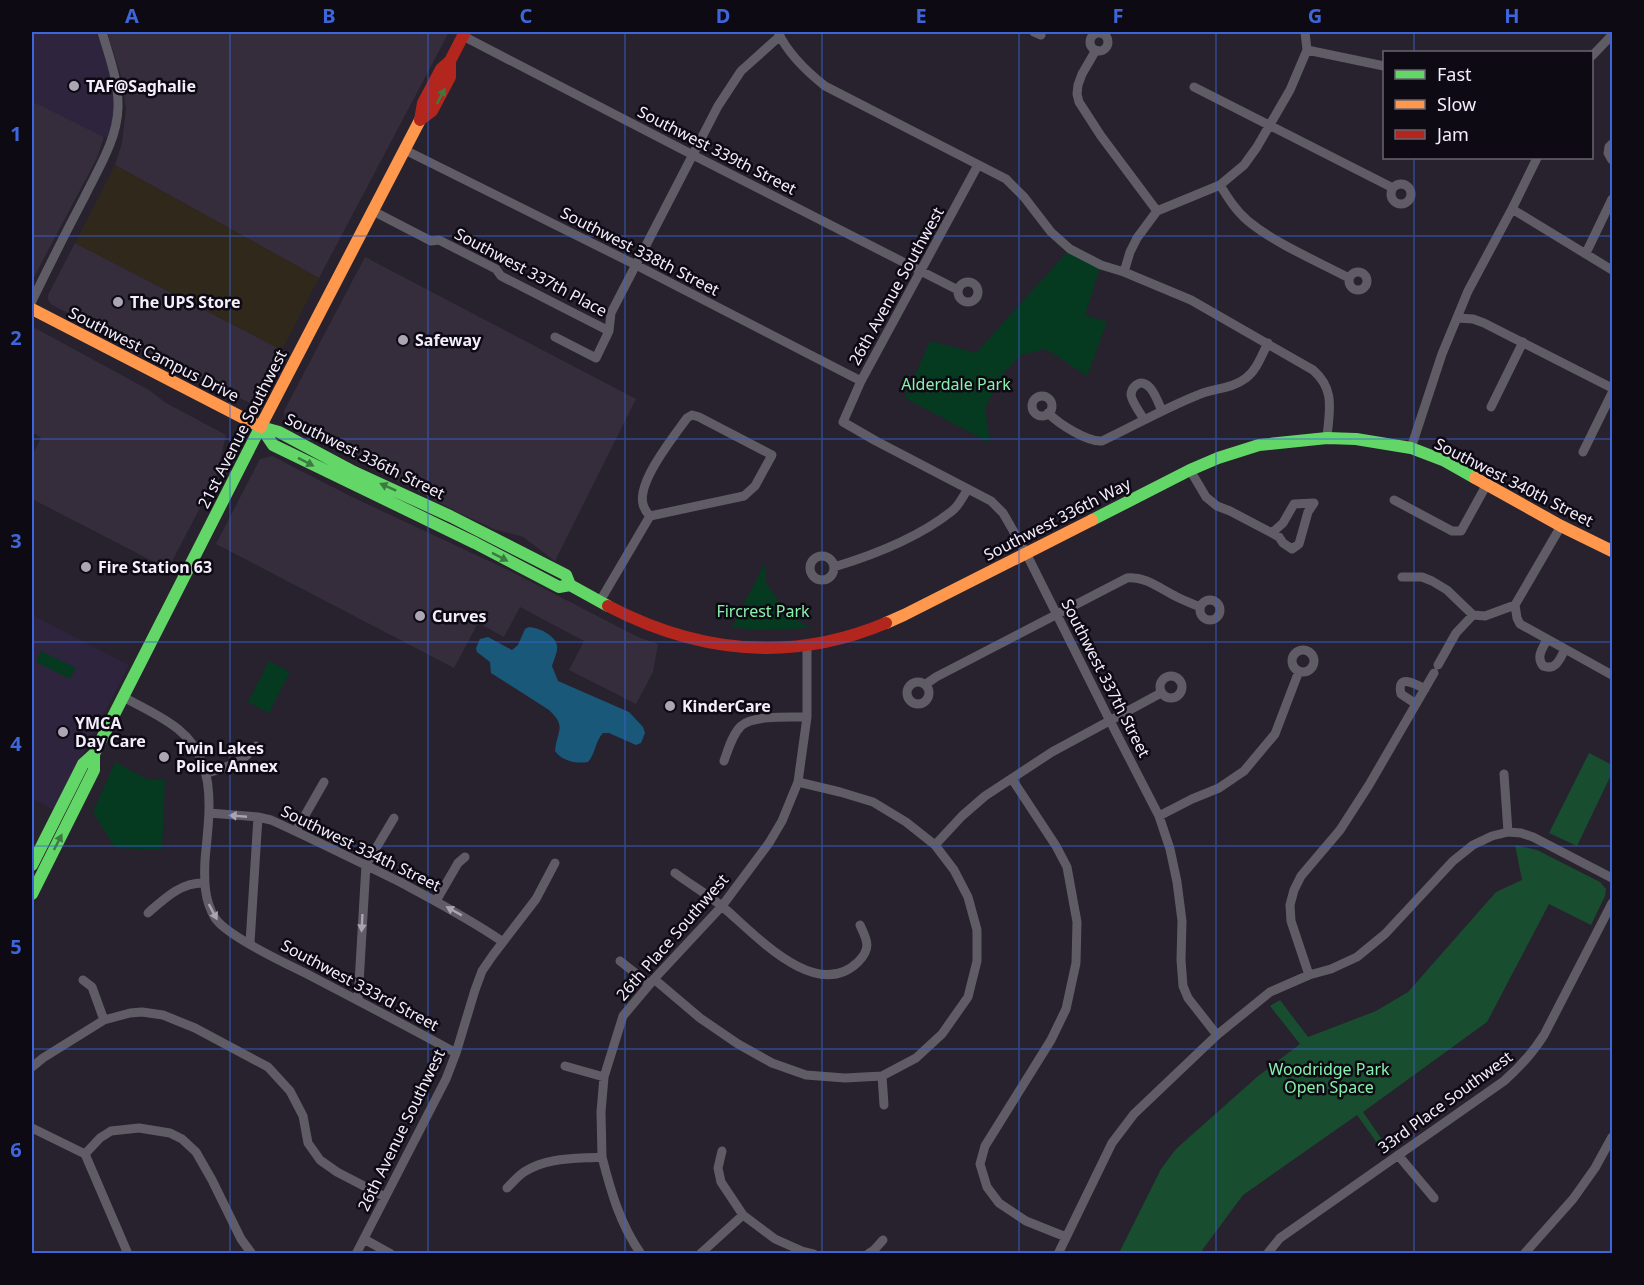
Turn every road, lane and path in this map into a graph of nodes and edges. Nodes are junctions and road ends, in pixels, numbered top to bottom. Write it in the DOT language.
graph roads {
  1 [pos="102,32"];
  2 [pos="1305,32"];
  3 [pos="464,34"];
  4 [pos="779,34"];
  5 [pos="1612,35"];
  6 [pos="1096,50"];
  7 [pos="1307,50"];
  8 [pos="1593,55"];
  9 [pos="1383,66"];
  10 [pos="1194,87"];
  11 [pos="1269,125"];
  12 [pos="1612,144"];
  13 [pos="405,150"];
  14 [pos="693,155"];
  15 [pos="1537,159"];
  16 [pos="1612,160"];
  17 [pos="978,165"];
  18 [pos="1220,184"];
  19 [pos="1393,188"];
  20 [pos="1612,199"];
  21 [pos="1512,209"];
  22 [pos="373,211"];
  23 [pos="1157,211"];
  24 [pos="1586,253"];
  25 [pos="636,265"];
  26 [pos="1612,270"];
  27 [pos="922,271"];
  28 [pos="1124,272"];
  29 [pos="1349,278"];
  30 [pos="958,290"];
  31 [pos="32,301"];
  32 [pos="32,309"];
  33 [pos="1457,318"];
  34 [pos="609,331"];
  35 [pos="555,337"];
  36 [pos="1522,342"];
  37 [pos="1268,343"];
  38 [pos="861,381"];
  39 [pos="1612,391"];
  40 [pos="1491,406"];
  41 [pos="1162,411"];
  42 [pos="1048,413"];
  43 [pos="1144,420"];
  44 [pos="843,422"];
  45 [pos="261,427"];
  46 [pos="1327,438"];
  47 [pos="1411,448"];
  48 [pos="1583,452"];
  49 [pos="1190,470"];
  50 [pos="1487,484"];
  51 [pos="968,489"];
  52 [pos="1394,500"];
  53 [pos="411,512"];
  54 [pos="450,516"];
  55 [pos="650,516"];
  56 [pos="1561,526"];
  57 [pos="1272,532"];
  58 [pos="1612,551"];
  59 [pos="1026,553"];
  60 [pos="834,567"];
  61 [pos="1402,577"];
  62 [pos="570,585"];
  63 [pos="600,601"];
  64 [pos="1515,604"];
  65 [pos="1200,607"];
  66 [pos="1057,614"];
  67 [pos="1473,615"];
  68 [pos="1547,640"];
  69 [pos="807,645"];
  70 [pos="1565,649"];
  71 [pos="1299,671"];
  72 [pos="1612,675"];
  73 [pos="926,684"];
  74 [pos="1425,689"];
  75 [pos="1161,693"];
  76 [pos="123,697"];
  77 [pos="1416,704"];
  78 [pos="807,717"];
  79 [pos="1109,719"];
  80 [pos="256,746"];
  81 [pos="94,754"];
  82 [pos="724,761"];
  83 [pos="207,773"];
  84 [pos="1504,774"];
  85 [pos="1012,779"];
  86 [pos="324,782"];
  87 [pos="798,782"];
  88 [pos="209,813"];
  89 [pos="1159,816"];
  90 [pos="258,817"];
  91 [pos="394,818"];
  92 [pos="296,831"];
  93 [pos="1508,832"];
  94 [pos="935,845"];
  95 [pos="465,856"];
  96 [pos="555,863"];
  97 [pos="32,865"];
  98 [pos="366,865"];
  99 [pos="675,873"];
  100 [pos="1612,878"];
  101 [pos="205,883"];
  102 [pos="32,894"];
  103 [pos="436,901"];
  104 [pos="1612,903"];
  105 [pos="722,906"];
  106 [pos="148,913"];
  107 [pos="860,925"];
  108 [pos="503,942"];
  109 [pos="250,943"];
  110 [pos="620,961"];
  111 [pos="1309,975"];
  112 [pos="82,980"];
  113 [pos="651,982"];
  114 [pos="358,1000"];
  115 [pos="104,1020"];
  116 [pos="1217,1035"];
  117 [pos="456,1053"];
  118 [pos="565,1066"];
  119 [pos="32,1067"];
  120 [pos="882,1076"];
  121 [pos="604,1077"];
  122 [pos="884,1105"];
  123 [pos="32,1128"];
  124 [pos="1612,1137"];
  125 [pos="722,1151"];
  126 [pos="85,1154"];
  127 [pos="1398,1155"];
  128 [pos="602,1157"];
  129 [pos="507,1188"];
  130 [pos="385,1197"];
  131 [pos="1434,1198"];
  132 [pos="743,1215"];
  133 [pos="1066,1237"];
  134 [pos="364,1239"];
  135 [pos="883,1240"];
  136 [pos="128,1254"];
  137 [pos="252,1254"];
  138 [pos="356,1254"];
  139 [pos="391,1254"];
  140 [pos="641,1254"];
  141 [pos="700,1254"];
  142 [pos="814,1254"];
  143 [pos="868,1254"];
  144 [pos="1058,1254"];
  145 [pos="1267,1254"];
  146 [pos="1524,1254"];
  1 -- 31 [label="street"];
  2 -- 7 [label="street"];
  3 -- 13 [label="main road, 21st Avenue Southwest"];
  3 -- 14 [label="street, Southwest 339th Street"];
  4 -- 14 [label="street"];
  4 -- 17 [label="street"];
  5 -- 8 [label="street"];
  6 -- 23 [label="street"];
  7 -- 9 [label="street"];
  7 -- 11 [label="street"];
  10 -- 11 [label="street"];
  11 -- 18 [label="street"];
  11 -- 19 [label="street"];
  12 -- 16 [label="street"];
  13 -- 22 [label="main road, 21st Avenue Southwest"];
  13 -- 25 [label="street, Southwest 338th Street"];
  14 -- 25 [label="street"];
  14 -- 27 [label="street, Southwest 339th Street"];
  15 -- 21 [label="street"];
  17 -- 27 [label="street, 26th Avenue Southwest"];
  17 -- 28 [label="street"];
  18 -- 23 [label="street"];
  18 -- 29 [label="street"];
  20 -- 24 [label="street"];
  21 -- 24 [label="street"];
  21 -- 33 [label="street"];
  22 -- 34 [label="street, Southwest 337th Place"];
  22 -- 45 [label="main road, 21st Avenue Southwest"];
  23 -- 28 [label="street"];
  24 -- 26 [label="street"];
  25 -- 34 [label="street"];
  25 -- 38 [label="street, Southwest 338th Street"];
  27 -- 30 [label="street, Southwest 339th Street"];
  27 -- 38 [label="street, 26th Avenue Southwest"];
  28 -- 37 [label="street"];
  32 -- 45 [label="main road, Southwest Campus Drive"];
  33 -- 36 [label="street"];
  33 -- 47 [label="street"];
  34 -- 35 [label="street"];
  36 -- 39 [label="street"];
  36 -- 40 [label="street"];
  37 -- 41 [label="street"];
  37 -- 46 [label="street"];
  38 -- 44 [label="street, 26th Avenue Southwest"];
  39 -- 48 [label="street"];
  41 -- 43 [label="street"];
  41 -- 43 [label="street"];
  42 -- 43 [label="street"];
  44 -- 51 [label="street, Southwest 337th Street"];
  45 -- 53 [label="main road, Southwest 336th Street, one-way"];
  54 -- 45 [label="main road, Southwest 336th Street, one-way"];
  45 -- 76 [label="main road, 21st Avenue Southwest"];
  46 -- 47 [label="main road, Southwest 340th Street"];
  46 -- 49 [label="main road, Southwest 336th Way"];
  47 -- 50 [label="main road, Southwest 340th Street"];
  49 -- 57 [label="street"];
  49 -- 59 [label="main road, Southwest 336th Way"];
  50 -- 52 [label="street"];
  50 -- 56 [label="main road, Southwest 340th Street"];
  51 -- 59 [label="street, Southwest 337th Street"];
  51 -- 60 [label="street"];
  53 -- 54 [label="main road"];
  53 -- 62 [label="main road, Southwest 336th Street, one-way"];
  54 -- 62 [label="main road, Southwest 336th Street"];
  55 -- 55 [label="street"];
  55 -- 63 [label="street"];
  56 -- 58 [label="main road, Southwest 340th Street"];
  56 -- 64 [label="street"];
  57 -- 57 [label="street"];
  59 -- 66 [label="street, Southwest 337th Street"];
  59 -- 69 [label="main road, Southwest 336th Way"];
  61 -- 67 [label="street"];
  62 -- 63 [label="main road, Southwest 336th Street"];
  63 -- 69 [label="main road, Southwest 336th Street"];
  64 -- 67 [label="street"];
  64 -- 68 [label="street"];
  65 -- 66 [label="street"];
  66 -- 73 [label="street"];
  66 -- 79 [label="street, Southwest 337th Street"];
  67 -- 74 [label="street"];
  68 -- 70 [label="street"];
  68 -- 70 [label="street"];
  69 -- 78 [label="street, 26th Place Southwest"];
  70 -- 72 [label="street"];
  71 -- 89 [label="street"];
  74 -- 77 [label="street"];
  74 -- 77 [label="street"];
  75 -- 79 [label="street"];
  76 -- 81 [label="main road, 21st Avenue Southwest"];
  76 -- 83 [label="street"];
  77 -- 111 [label="street"];
  78 -- 82 [label="street"];
  78 -- 87 [label="street, 26th Place Southwest"];
  79 -- 85 [label="street"];
  79 -- 89 [label="street, Southwest 337th Street"];
  80 -- 83 [label="street"];
  81 -- 97 [label="main road, 21st Avenue Southwest"];
  102 -- 81 [label="main road, 21st Avenue Southwest, one-way"];
  83 -- 88 [label="street"];
  84 -- 93 [label="street"];
  85 -- 94 [label="street"];
  85 -- 133 [label="street"];
  86 -- 92 [label="street"];
  87 -- 94 [label="street"];
  87 -- 105 [label="street, 26th Place Southwest"];
  90 -- 88 [label="street, Southwest 334th Street, one-way"];
  88 -- 101 [label="street, Southwest 333rd Street"];
  89 -- 116 [label="street, Southwest 337th Street"];
  90 -- 92 [label="street, Southwest 334th Street"];
  90 -- 109 [label="street"];
  91 -- 98 [label="street"];
  92 -- 98 [label="street, Southwest 334th Street"];
  93 -- 100 [label="street"];
  93 -- 111 [label="street"];
  94 -- 120 [label="street"];
  95 -- 103 [label="street"];
  96 -- 108 [label="street, 26th Avenue Southwest"];
  98 -- 103 [label="street, Southwest 334th Street"];
  98 -- 114 [label="street, one-way"];
  99 -- 105 [label="street"];
  101 -- 106 [label="street"];
  101 -- 109 [label="street, Southwest 333rd Street, one-way"];
  108 -- 103 [label="street, Southwest 334th Street, one-way"];
  104 -- 127 [label="street, 33rd Place Southwest"];
  105 -- 107 [label="street"];
  105 -- 113 [label="street, 26th Place Southwest"];
  108 -- 117 [label="street, 26th Avenue Southwest"];
  109 -- 114 [label="street, Southwest 333rd Street"];
  110 -- 113 [label="street"];
  111 -- 116 [label="street"];
  112 -- 115 [label="street"];
  113 -- 120 [label="street"];
  113 -- 121 [label="street, 26th Place Southwest"];
  114 -- 117 [label="street, Southwest 333rd Street"];
  115 -- 119 [label="street"];
  115 -- 130 [label="street"];
  116 -- 133 [label="street"];
  117 -- 130 [label="street, 26th Avenue Southwest"];
  118 -- 121 [label="street"];
  120 -- 122 [label="street"];
  121 -- 128 [label="street, 26th Place Southwest"];
  123 -- 126 [label="street"];
  124 -- 146 [label="street"];
  125 -- 132 [label="street"];
  126 -- 136 [label="street"];
  126 -- 137 [label="street"];
  127 -- 131 [label="street"];
  127 -- 145 [label="street, 33rd Place Southwest"];
  128 -- 129 [label="street"];
  128 -- 140 [label="street, 26th Place Southwest"];
  130 -- 134 [label="street, 26th Avenue Southwest"];
  132 -- 141 [label="street"];
  132 -- 142 [label="street"];
  133 -- 144 [label="street"];
  134 -- 138 [label="street, 26th Avenue Southwest"];
  134 -- 139 [label="street"];
  135 -- 143 [label="street"];
}
